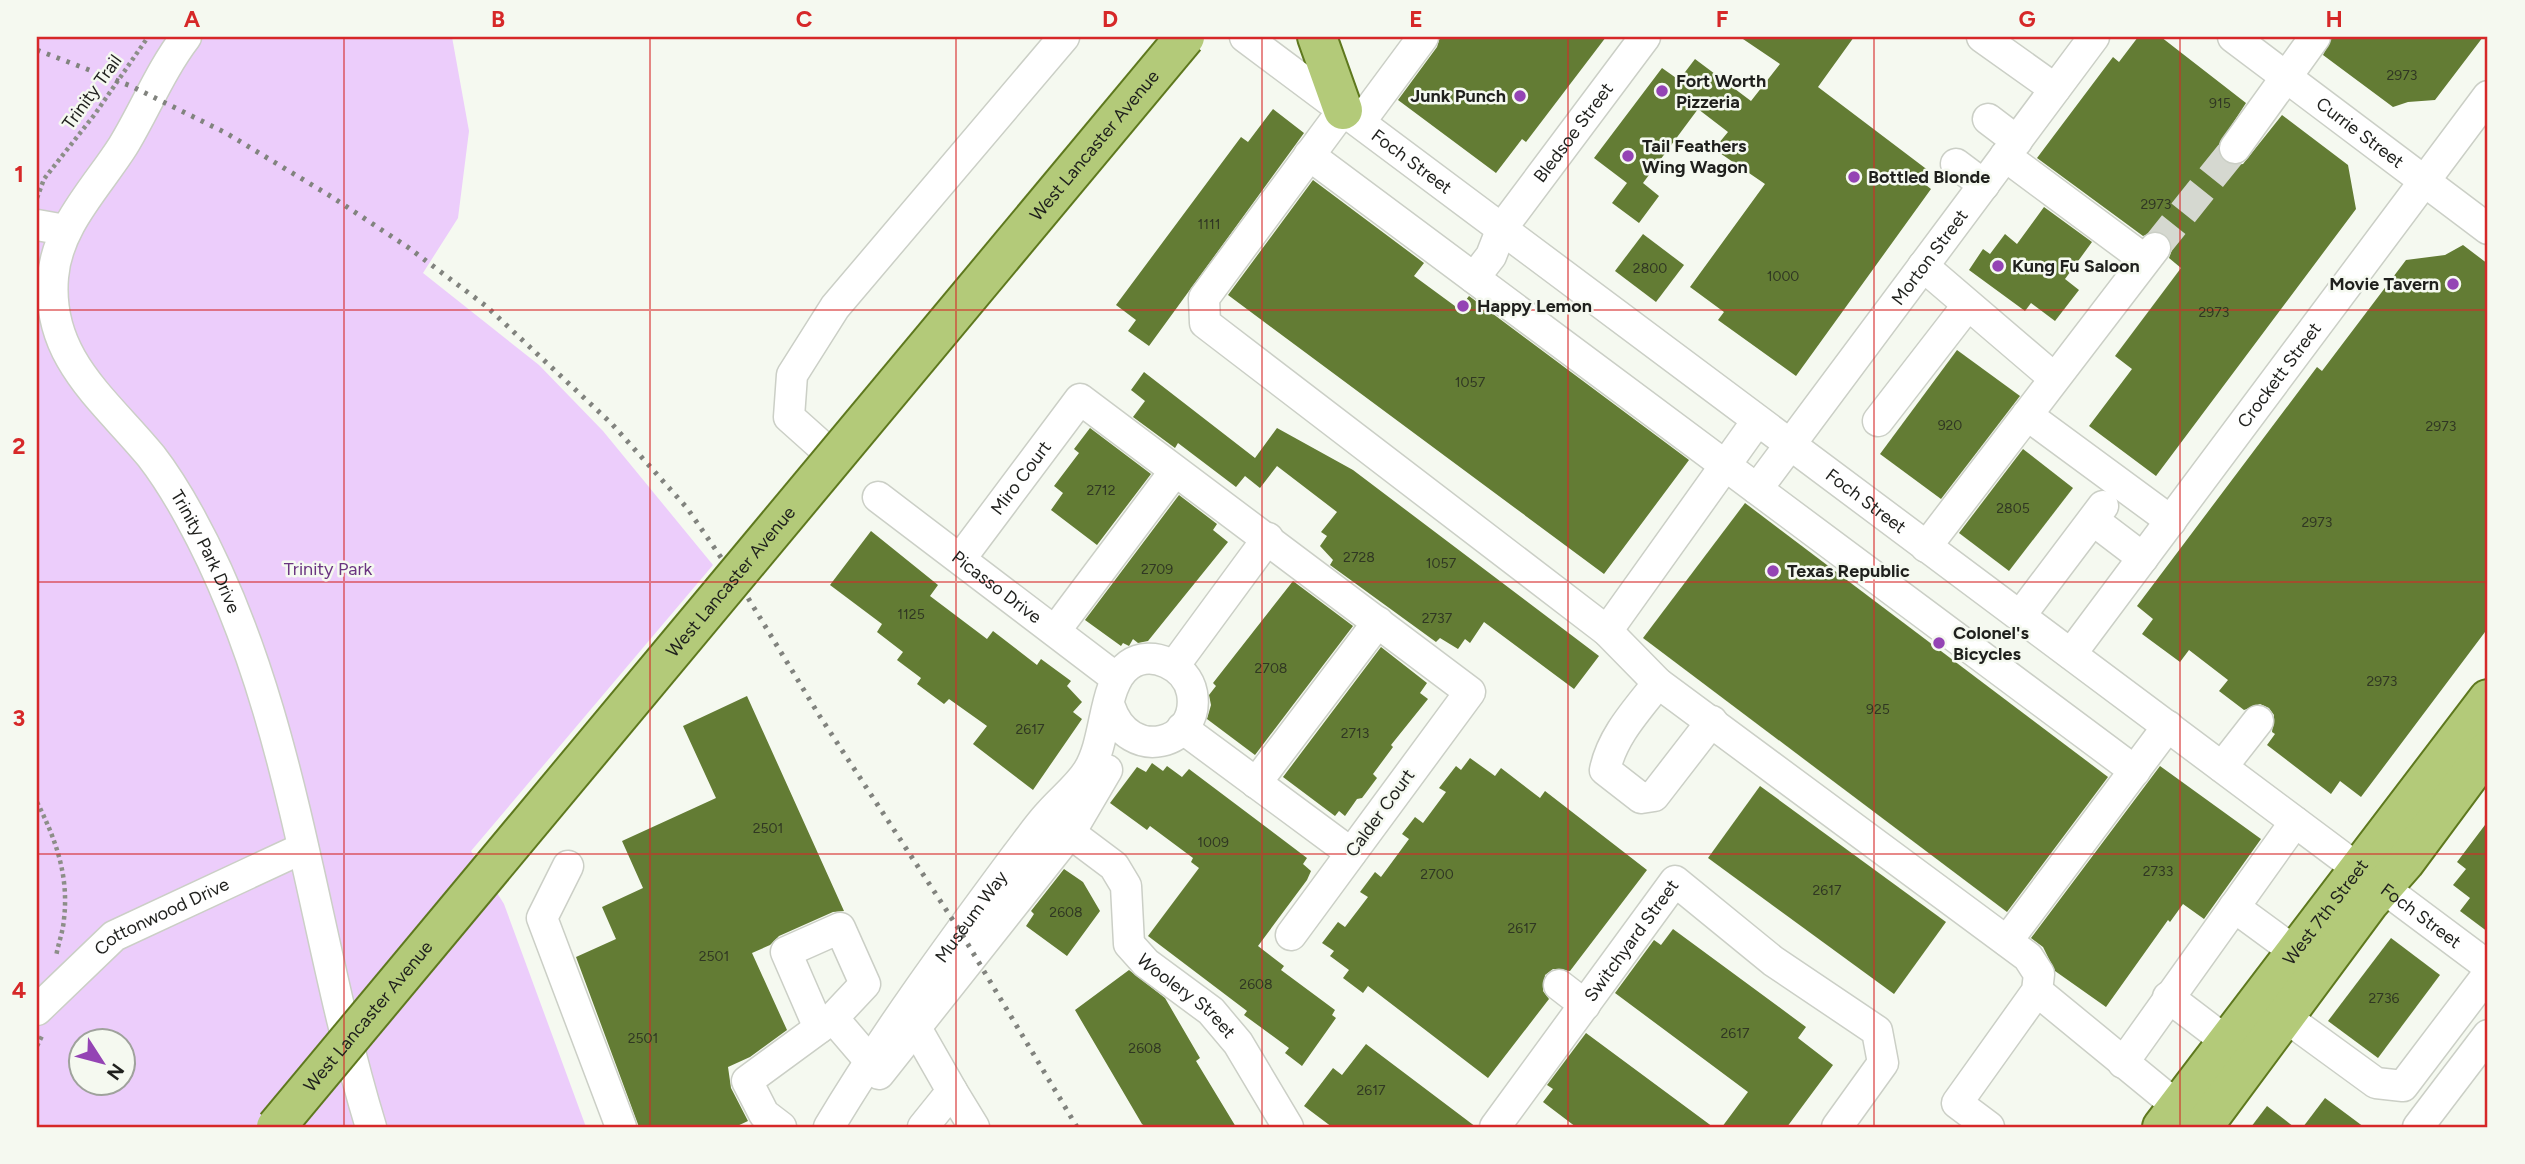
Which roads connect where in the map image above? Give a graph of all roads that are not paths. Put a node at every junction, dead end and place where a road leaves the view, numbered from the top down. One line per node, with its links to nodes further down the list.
1 (186, 37): 23 (street, Trinity Park Drive)
2 (1064, 37): 34 (street)
3 (1185, 37): 34 (main road, West Lancaster Avenue, bridge)
4 (1245, 37): 15 (street, Foch Street)
5 (1317, 37): 15 (main road)
6 (1423, 37): 15 (street)
7 (1645, 37): 24 (street, Bledsoe Street)
8 (1982, 37): 13 (street)
9 (2094, 37): 13 (street, Morton Street)
10 (2234, 37): 12 (street, Currie Street)
11 (2315, 37): 12 (street)
12 (2286, 76): 18 (street); 21 (street, Currie Street)
13 (2055, 89): 17 (street, Morton Street)
14 (2488, 96): 21 (street, Crockett Street)
15 (1352, 116): 19 (street); 24 (street, Foch Street)
16 (1988, 119): 17 (street)
17 (2011, 148): 22 (street, Morton Street); 29 (street)
18 (2235, 148)
19 (1309, 155): 27 (street); 47 (street)
20 (1956, 164): 22 (street)
21 (2425, 181): 25 (street, Currie Street); 39 (street, Crockett Street)
22 (1984, 185): 26 (street, Morton Street)
23 (51, 228): 64 (street, Trinity Park Drive)
24 (1502, 228): 27 (street, Bledsoe Street); 31 (street, Foch Street)
25 (2488, 229)
26 (1923, 266): 28 (street); 33 (street, Morton Street)
27 (1474, 278): 35 (street)
28 (1967, 306): 29 (street); 32 (street)
29 (2054, 378): 30 (street)
30 (2027, 415): 39 (street); 41 (street)
31 (1756, 421): 33 (street, Foch Street); 35 (street)
32 (1878, 421)
33 (1789, 446): 37 (street, Morton Street); 41 (street, Foch Street)
34 (836, 458): 88 (main road, West Lancaster Avenue, bridge)
35 (1725, 465): 37 (street); 47 (street)
36 (1175, 471): 40 (street); 42 (street, Miro Court); 46 (street)
37 (1757, 489): 60 (street)
38 (878, 497): 42 (street, Picasso Drive)
39 (2171, 521): 43 (street, Crockett Street)
40 (1268, 538): 45 (street); 49 (street)
41 (1926, 547): 44 (street, Foch Street)
42 (961, 558): 46 (street, Picasso Drive)
43 (2143, 558): 44 (street); 48 (street, Crockett Street)
44 (2020, 617): 48 (street, Foch Street)
45 (1378, 622): 61 (street); 65 (street, Calder Court)
46 (1055, 631): 51 (street, Picasso Drive)
47 (1606, 631): 50 (street)
48 (2071, 654): 55 (street, Foch Street)
49 (1174, 666): 51 (street); 56 (street)
50 (1658, 683): 53 (street); 53 (street)
51 (1113, 693): 57 (street); 83 (street, Museum Way)
52 (2488, 699): 67 (main road, West 7th Street)
53 (1712, 721): 70 (street)
54 (2258, 721): 59 (street)
55 (2168, 726): 59 (street, Foch Street); 60 (street)
56 (1182, 728): 57 (street); 61 (street)
57 (1142, 741): 63 (street, Museum Way)
58 (2484, 766): 67 (main road, West 7th Street)
59 (2222, 767): 62 (street, Foch Street)
60 (2134, 771): 70 (street)
61 (1256, 783): 65 (street)
62 (2295, 822): 67 (street, Foch Street); 68 (street)
63 (1070, 834): 80 (street, Museum Way); 95 (street, Woolery Street)
64 (303, 848): 77 (street, Cottonwood Drive); 89 (street, Trinity Park Drive)
65 (1351, 853): 69 (street, Calder Court)
66 (568, 866): 90 (street)
67 (2371, 878): 71 (main road, West 7th Street); 72 (street, Foch Street); 79 (main road, West 7th Street)
68 (2234, 907): 71 (street); 76 (street)
69 (1291, 934)
70 (2007, 942): 75 (street)
71 (2294, 951): 82 (main road, West 7th Street)
72 (2488, 967)
73 (2488, 974): 79 (street)
74 (1559, 985): 78 (street)
75 (2037, 991): 84 (street); 98 (street)
76 (2168, 997): 82 (street); 84 (street)
77 (43, 1003)
78 (1585, 1005): 96 (street, Switchyard Street); 97 (street, Switchyard Street)
79 (2284, 1017): 86 (main road, West 7th Street)
80 (916, 1028): 85 (street); 92 (street, Museum Way)
81 (2488, 1035): 87 (street)
82 (2226, 1041): 86 (main road, West 7th Street)
83 (869, 1060): 91 (street); 92 (street, Museum Way)
84 (2123, 1063): 86 (street)
85 (952, 1091): 93 (street); 94 (street)
86 (2181, 1120)
87 (2426, 1124)
88 (276, 1127)
89 (371, 1127)
90 (621, 1127)
91 (781, 1127)
92 (831, 1127)
93 (923, 1127)
94 (974, 1127)
95 (1289, 1127)
96 (1495, 1127)
97 (1837, 1127)
98 (1989, 1127)

